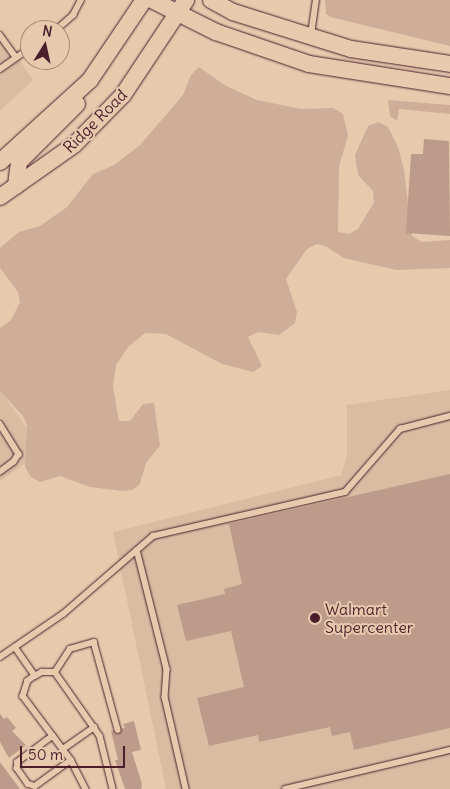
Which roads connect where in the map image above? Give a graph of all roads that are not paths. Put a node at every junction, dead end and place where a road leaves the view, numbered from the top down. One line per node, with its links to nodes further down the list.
1 (81, 0): 7 (lane)
2 (144, 0): 14 (main road, Ridge Road)
3 (152, 0): 6 (main road)
4 (211, 0): 9 (main road)
5 (316, 0): 9 (lane)
6 (182, 7): 15 (main road); 17 (main road, Ridge Road)
7 (67, 20)
8 (0, 35): 11 (lane)
9 (310, 37): 12 (main road)
10 (20, 54): 11 (lane)
11 (16, 57): 13 (lane)
12 (450, 64)
13 (0, 69)
14 (90, 80): 16 (main road, Ridge Road); 17 (main road)
15 (450, 86)
16 (1, 158)
17 (16, 186): 18 (main road, Ridge Road)
18 (0, 197)
19 (450, 416): 22 (lane)
20 (0, 424): 21 (lane)
21 (0, 472)
22 (137, 550): 23 (lane); 35 (lane)
23 (15, 648): 24 (lane); 26 (lane)
24 (0, 657)
25 (55, 672): 26 (lane); 27 (lane); 28 (lane)
26 (35, 676): 29 (lane)
27 (94, 727): 30 (lane); 34 (lane)
28 (118, 730)
29 (53, 736): 30 (lane); 32 (lane)
30 (63, 749): 32 (lane)
31 (450, 750): 36 (lane)
32 (71, 760): 33 (lane)
33 (86, 789)
34 (113, 789)
35 (186, 789)
36 (284, 789)

